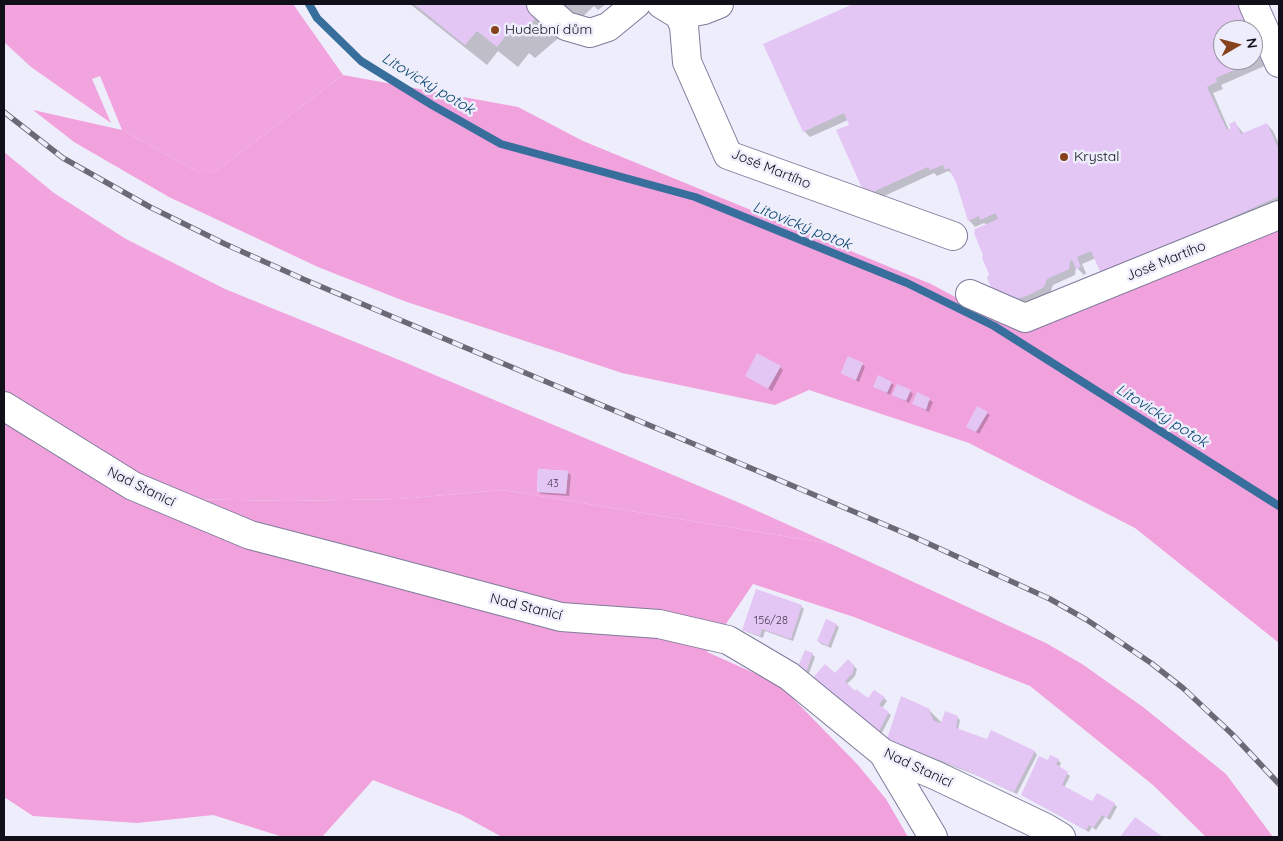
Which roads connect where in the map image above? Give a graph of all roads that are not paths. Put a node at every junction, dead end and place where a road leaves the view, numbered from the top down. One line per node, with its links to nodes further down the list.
1 (541, 4): 2 (street)
2 (636, 4)
3 (718, 4): 5 (street, José Martího)
4 (1254, 4): 6 (street)
5 (670, 10): 8 (street, José Martího)
6 (1279, 63)
7 (1279, 215): 9 (street, José Martího)
8 (953, 236)
9 (970, 294)
10 (4, 406): 11 (street, Nad Stanicí)
11 (882, 753): 12 (street); 13 (street, Nad Stanicí)
12 (933, 837)
13 (1061, 837)

